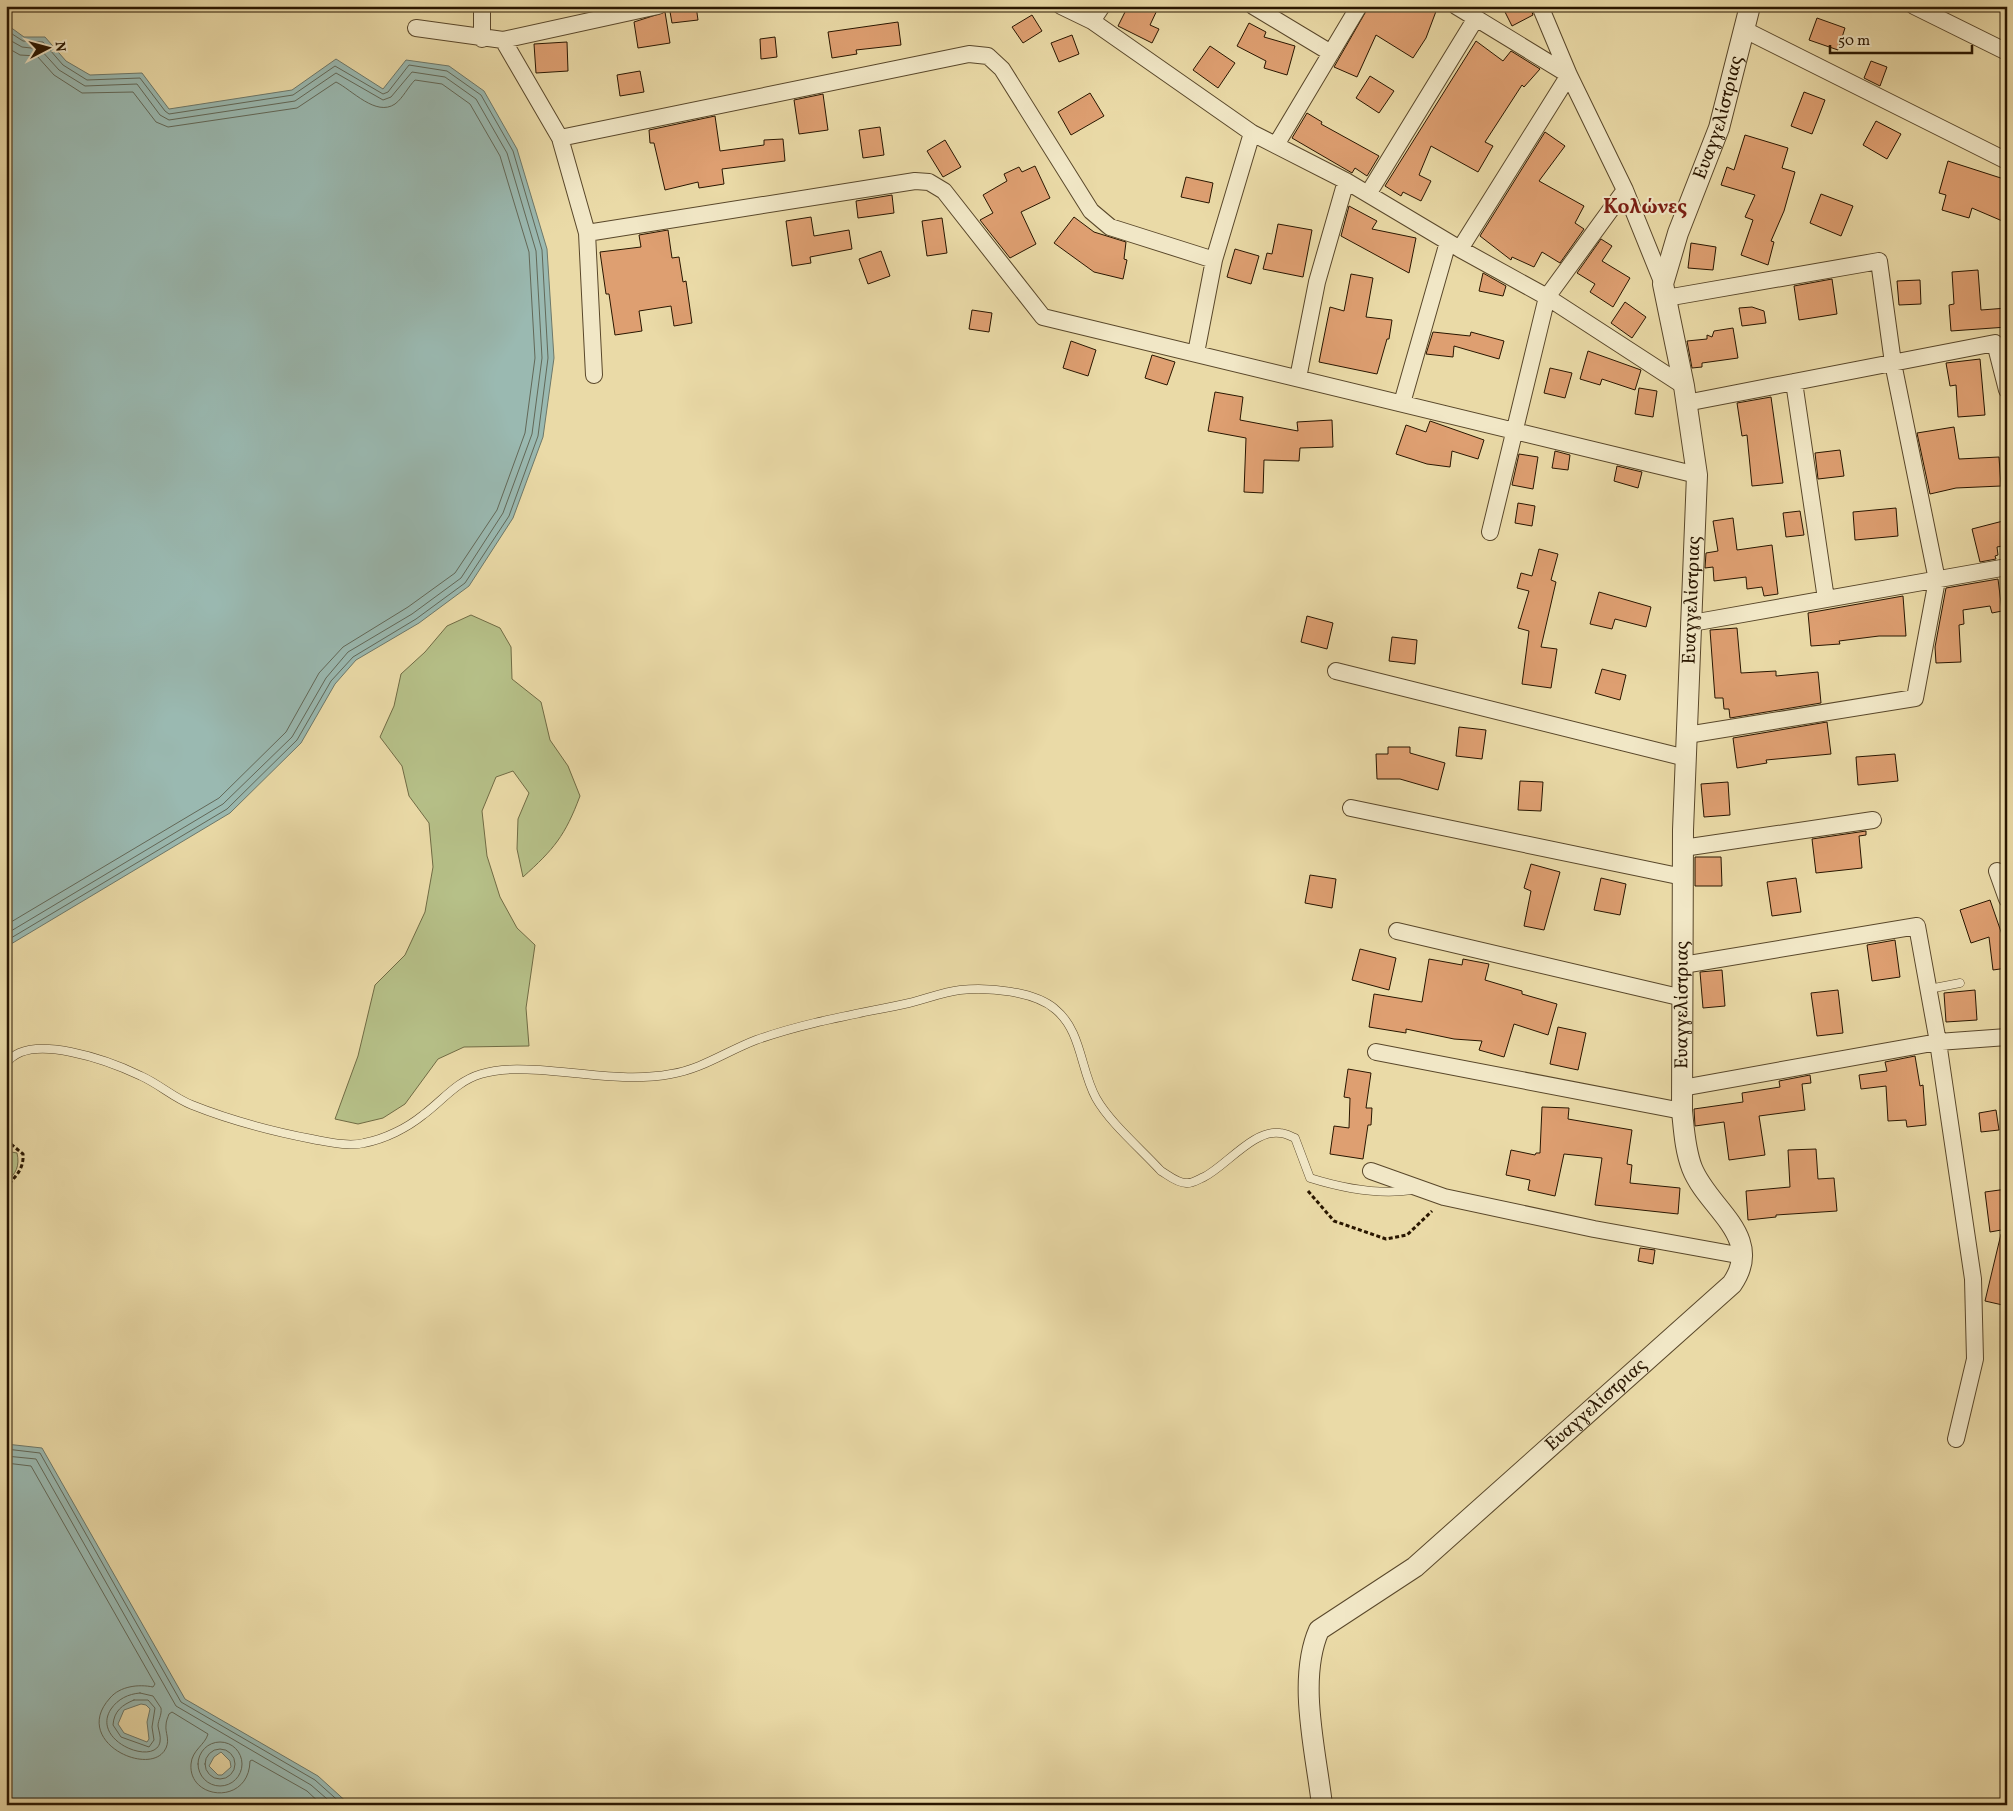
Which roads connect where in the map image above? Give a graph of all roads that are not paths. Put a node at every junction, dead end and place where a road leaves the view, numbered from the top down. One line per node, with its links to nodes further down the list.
1 (482, 6): 15 (street)
2 (658, 6): 16 (street)
3 (1060, 6): 12 (street)
4 (1102, 6): 12 (street)
5 (1254, 6): 18 (street)
6 (1359, 6): 18 (street)
7 (1456, 6): 11 (street)
8 (1540, 6): 19 (street)
9 (1750, 6): 14 (street, Ευαγγελίστριας)
10 (1914, 6): 17 (street)
11 (1476, 18): 19 (street); 26 (street)
12 (1092, 21): 20 (street)
13 (416, 28): 15 (street)
14 (1744, 30): 23 (street); 30 (street, Ευαγγελίστριας)
15 (482, 39): 16 (street)
16 (503, 40): 21 (street)
17 (2007, 52)
18 (1331, 53): 22 (street)
19 (1569, 75): 25 (street); 28 (street)
20 (1252, 133): 22 (street); 29 (street)
21 (560, 138): 27 (street); 29 (street)
22 (1276, 145): 24 (street)
23 (2007, 161)
24 (1346, 181): 26 (street); 35 (street)
25 (1625, 190): 30 (street); 31 (street)
26 (1368, 194): 28 (street)
27 (587, 233): 32 (street); 34 (street)
28 (1454, 246): 31 (street); 39 (street)
29 (1214, 260): 32 (street)
30 (1664, 291): 33 (street); 38 (street, Ευαγγελίστριας)
31 (1547, 297): 38 (street); 40 (street)
32 (1196, 353): 35 (street)
33 (1893, 363): 36 (street); 37 (street); 44 (street)
34 (594, 375)
35 (1298, 378): 39 (street)
36 (1794, 382): 38 (street); 45 (street)
37 (2007, 390)
38 (1685, 395): 41 (street, Ευαγγελίστριας)
39 (1402, 403): 40 (street)
40 (1512, 432): 41 (street); 42 (street)
41 (1696, 475): 46 (street, Ευαγγελίστριας)
42 (1490, 532)
43 (2007, 567): 44 (street)
44 (1937, 580): 45 (street); 48 (street)
45 (1826, 599): 46 (street)
46 (1692, 623): 48 (street, Ευαγγελίστριας)
47 (1336, 671): 49 (street)
48 (1687, 735): 49 (street, Ευαγγελίστριας)
49 (1686, 758): 52 (street, Ευαγγελίστριας)
50 (1351, 808): 54 (street)
51 (1873, 820): 52 (street)
52 (1683, 848): 54 (street, Ευαγγελίστριας)
53 (1997, 872): 55 (street)
54 (1683, 877): 57 (street, Ευαγγελίστριας)
55 (2007, 899)
56 (1397, 932): 60 (street)
57 (1683, 965): 59 (street); 60 (street, Ευαγγελίστριας)
58 (1960, 983): 59 (lane)
59 (1929, 990): 62 (street)
60 (1682, 998): 65 (street, Ευαγγελίστριας)
61 (2007, 1037): 62 (street)
62 (1938, 1042): 65 (street); 70 (street)
63 (1376, 1052): 66 (street)
64 (6, 1064): 68 (lane)
65 (1682, 1088): 66 (street, Ευαγγελίστριας)
66 (1682, 1111): 69 (street, Ευαγγελίστριας)
67 (1371, 1171): 68 (street)
68 (1420, 1189): 69 (street)
69 (1743, 1256): 71 (street, Ευαγγελίστριας)
70 (1956, 1439)
71 (1322, 1805)

